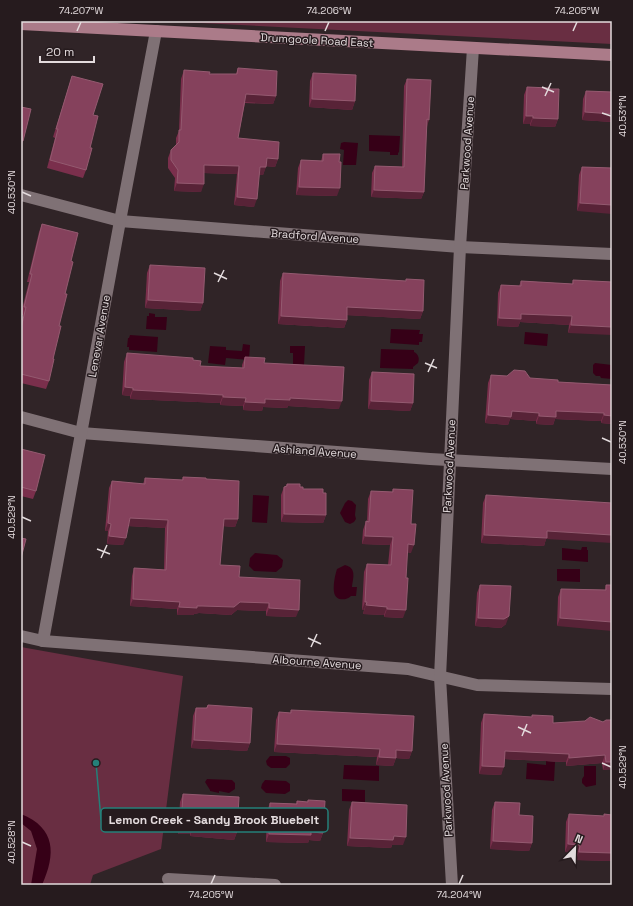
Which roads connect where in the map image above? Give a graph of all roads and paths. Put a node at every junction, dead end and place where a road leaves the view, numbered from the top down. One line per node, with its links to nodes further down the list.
1 (21, 24): 2 (main road, Drumgoole Road East)
2 (156, 31): 3 (main road, Drumgoole Road East); 6 (street, Lenevar Avenue)
3 (473, 48): 4 (main road, Drumgoole Road East); 7 (street, Parkwood Avenue)
4 (612, 55)
5 (21, 195): 6 (street, Bradford Avenue)
6 (120, 221): 7 (street, Bradford Avenue); 10 (street, Lenevar Avenue)
7 (460, 247): 8 (street, Bradford Avenue); 11 (street, Parkwood Avenue)
8 (612, 254)
9 (21, 417): 10 (street, Ashland Avenue)
10 (81, 433): 11 (street, Ashland Avenue); 14 (street, Lenevar Avenue)
11 (449, 460): 12 (street, Ashland Avenue); 15 (street, Parkwood Avenue)
12 (612, 469)
13 (21, 636): 14 (street, Albourne Avenue)
14 (43, 641): 15 (street, Albourne Avenue)
15 (440, 676): 16 (street, Albourne Avenue); 20 (street, Parkwood Avenue)
16 (612, 690)
17 (168, 879): 18 (street)
18 (185, 882): 19 (street)
19 (275, 885)
20 (452, 885)

